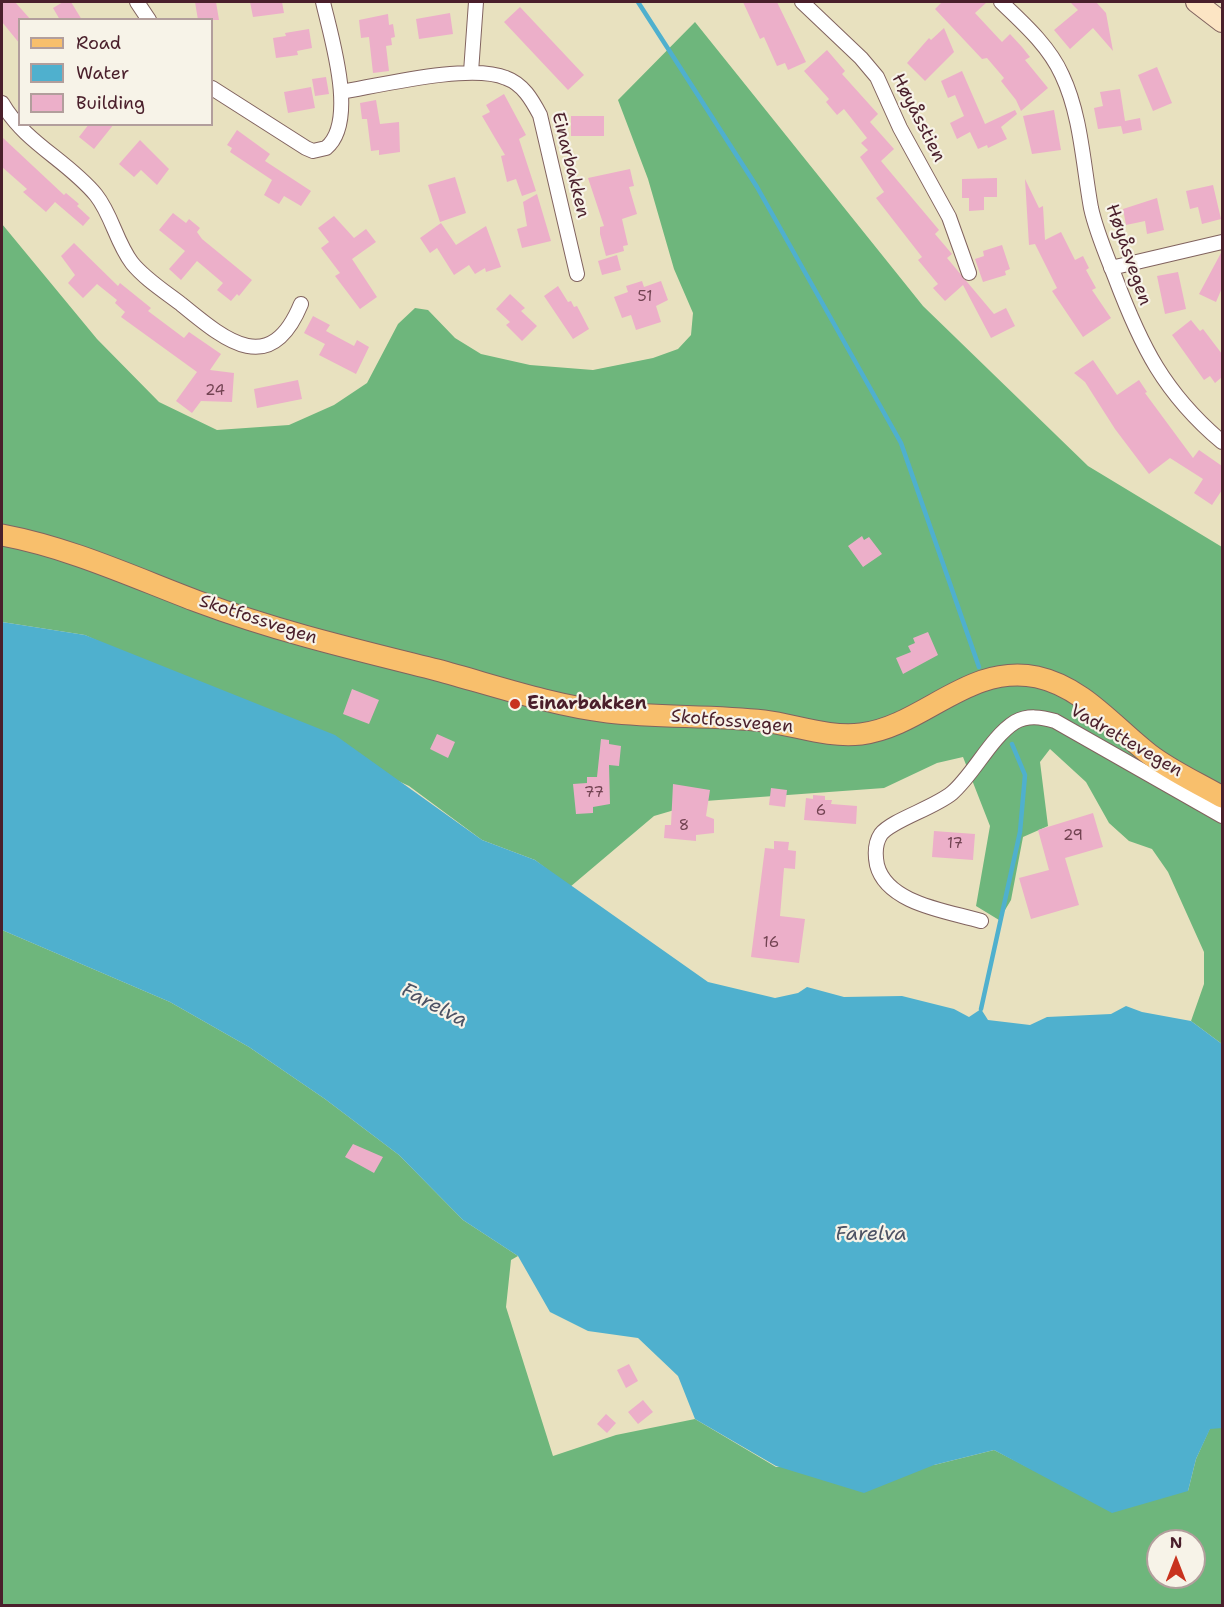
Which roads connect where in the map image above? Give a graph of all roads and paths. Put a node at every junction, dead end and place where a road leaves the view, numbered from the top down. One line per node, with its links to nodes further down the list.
1 (138, 2): 7 (street)
2 (323, 2): 11 (street)
3 (476, 2): 9 (street)
4 (802, 2): 17 (street, Høyåsstien)
5 (1001, 2): 16 (street, Høyåsvegen)
6 (1196, 2): 8 (street)
7 (148, 18)
8 (1222, 22)
9 (471, 72): 11 (street, Einarbakken); 18 (street, Einarbakken)
10 (213, 89): 11 (street)
11 (341, 92)
12 (2, 103): 13 (street)
13 (18, 124)
14 (19, 126): 19 (street)
15 (1222, 242): 16 (street)
16 (1111, 268): 20 (street, Høyåsvegen)
17 (969, 273)
18 (578, 274)
19 (301, 304)
20 (1222, 442)
21 (2, 534): 22 (main road, Skotfossvegen)
22 (1222, 797)
23 (1222, 816): 24 (street, Vadrettevegen)
24 (981, 921)

